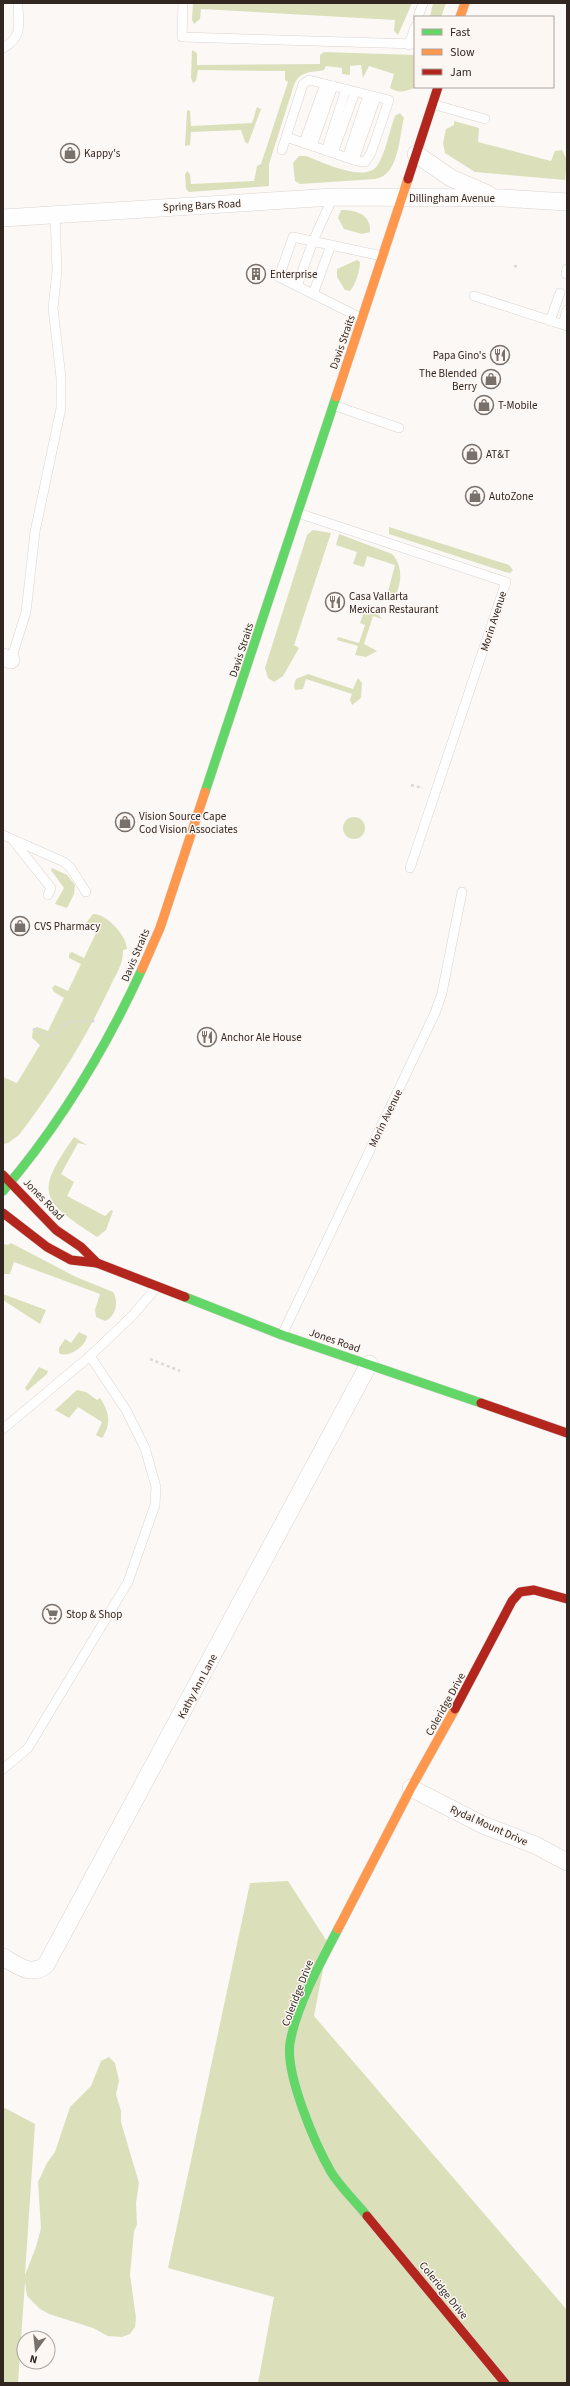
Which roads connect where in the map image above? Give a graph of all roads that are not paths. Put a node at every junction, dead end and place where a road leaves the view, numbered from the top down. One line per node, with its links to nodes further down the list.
1 (18, 3): 9 (lane)
2 (183, 3): 8 (lane)
3 (423, 3): 5 (lane)
4 (465, 3): 6 (main road)
5 (418, 16)
6 (460, 16)
7 (414, 32): 8 (lane)
8 (412, 44)
9 (3, 48)
10 (329, 85): 12 (lane); 16 (lane); 17 (lane)
11 (438, 88): 14 (main road, Davis Straits)
12 (351, 90): 13 (lane); 19 (lane)
13 (372, 96): 21 (lane); 21 (lane)
14 (432, 104): 15 (lane); 20 (main road, Davis Straits)
15 (485, 119)
16 (286, 137): 17 (lane); 18 (lane)
17 (308, 144): 19 (lane)
18 (282, 150)
19 (330, 152): 21 (lane)
20 (416, 154): 23 (main road, Davis Straits); 24 (street, Dillingham Avenue)
21 (350, 159)
22 (333, 197): 23 (street, Spring Bars Road); 26 (street, Spring Bars Road); 28 (lane)
23 (402, 197): 24 (street, Dillingham Avenue); 30 (main road, Davis Straits)
24 (502, 198): 25 (street, Dillingham Avenue)
25 (567, 202)
26 (55, 214): 27 (street, Spring Bars Road); 42 (lane)
27 (3, 218)
28 (313, 241): 29 (lane); 31 (lane); 31 (lane)
29 (331, 245): 30 (lane); 33 (lane)
30 (382, 256): 36 (main road, Davis Straits)
31 (297, 286): 33 (lane)
32 (560, 293): 37 (lane)
33 (313, 294): 36 (lane)
34 (474, 296): 37 (lane)
35 (567, 310): 38 (lane)
36 (362, 319): 39 (main road, Davis Straits)
37 (550, 321): 38 (lane)
38 (565, 325)
39 (333, 405): 40 (lane); 41 (main road, Davis Straits)
40 (398, 428)
41 (298, 514): 44 (lane, Morin Avenue); 49 (main road, Davis Straits)
42 (7, 658)
43 (7, 836): 45 (lane); 47 (lane)
44 (410, 868)
45 (86, 892)
46 (462, 892): 54 (lane, Morin Avenue)
47 (48, 895)
48 (3, 1174): 49 (main road, Jones Road)
49 (11, 1182): 50 (main road, Davis Straits); 52 (main road, Jones Road)
50 (3, 1191)
51 (3, 1213): 52 (main road, Jones Road)
52 (97, 1263): 53 (main road, Jones Road)
53 (157, 1287): 54 (main road, Jones Road); 55 (lane)
54 (282, 1335): 56 (main road, Jones Road)
55 (90, 1356): 57 (lane); 60 (lane)
56 (369, 1364): 58 (main road, Jones Road); 63 (street, Kathy Ann Lane)
57 (3, 1429)
58 (567, 1433)
59 (567, 1599): 61 (main road, Coleridge Drive)
60 (3, 1769)
61 (411, 1788): 62 (street, Rydal Mount Drive); 64 (main road, Coleridge Drive)
62 (567, 1862)
63 (3, 1957)
64 (505, 2383)

